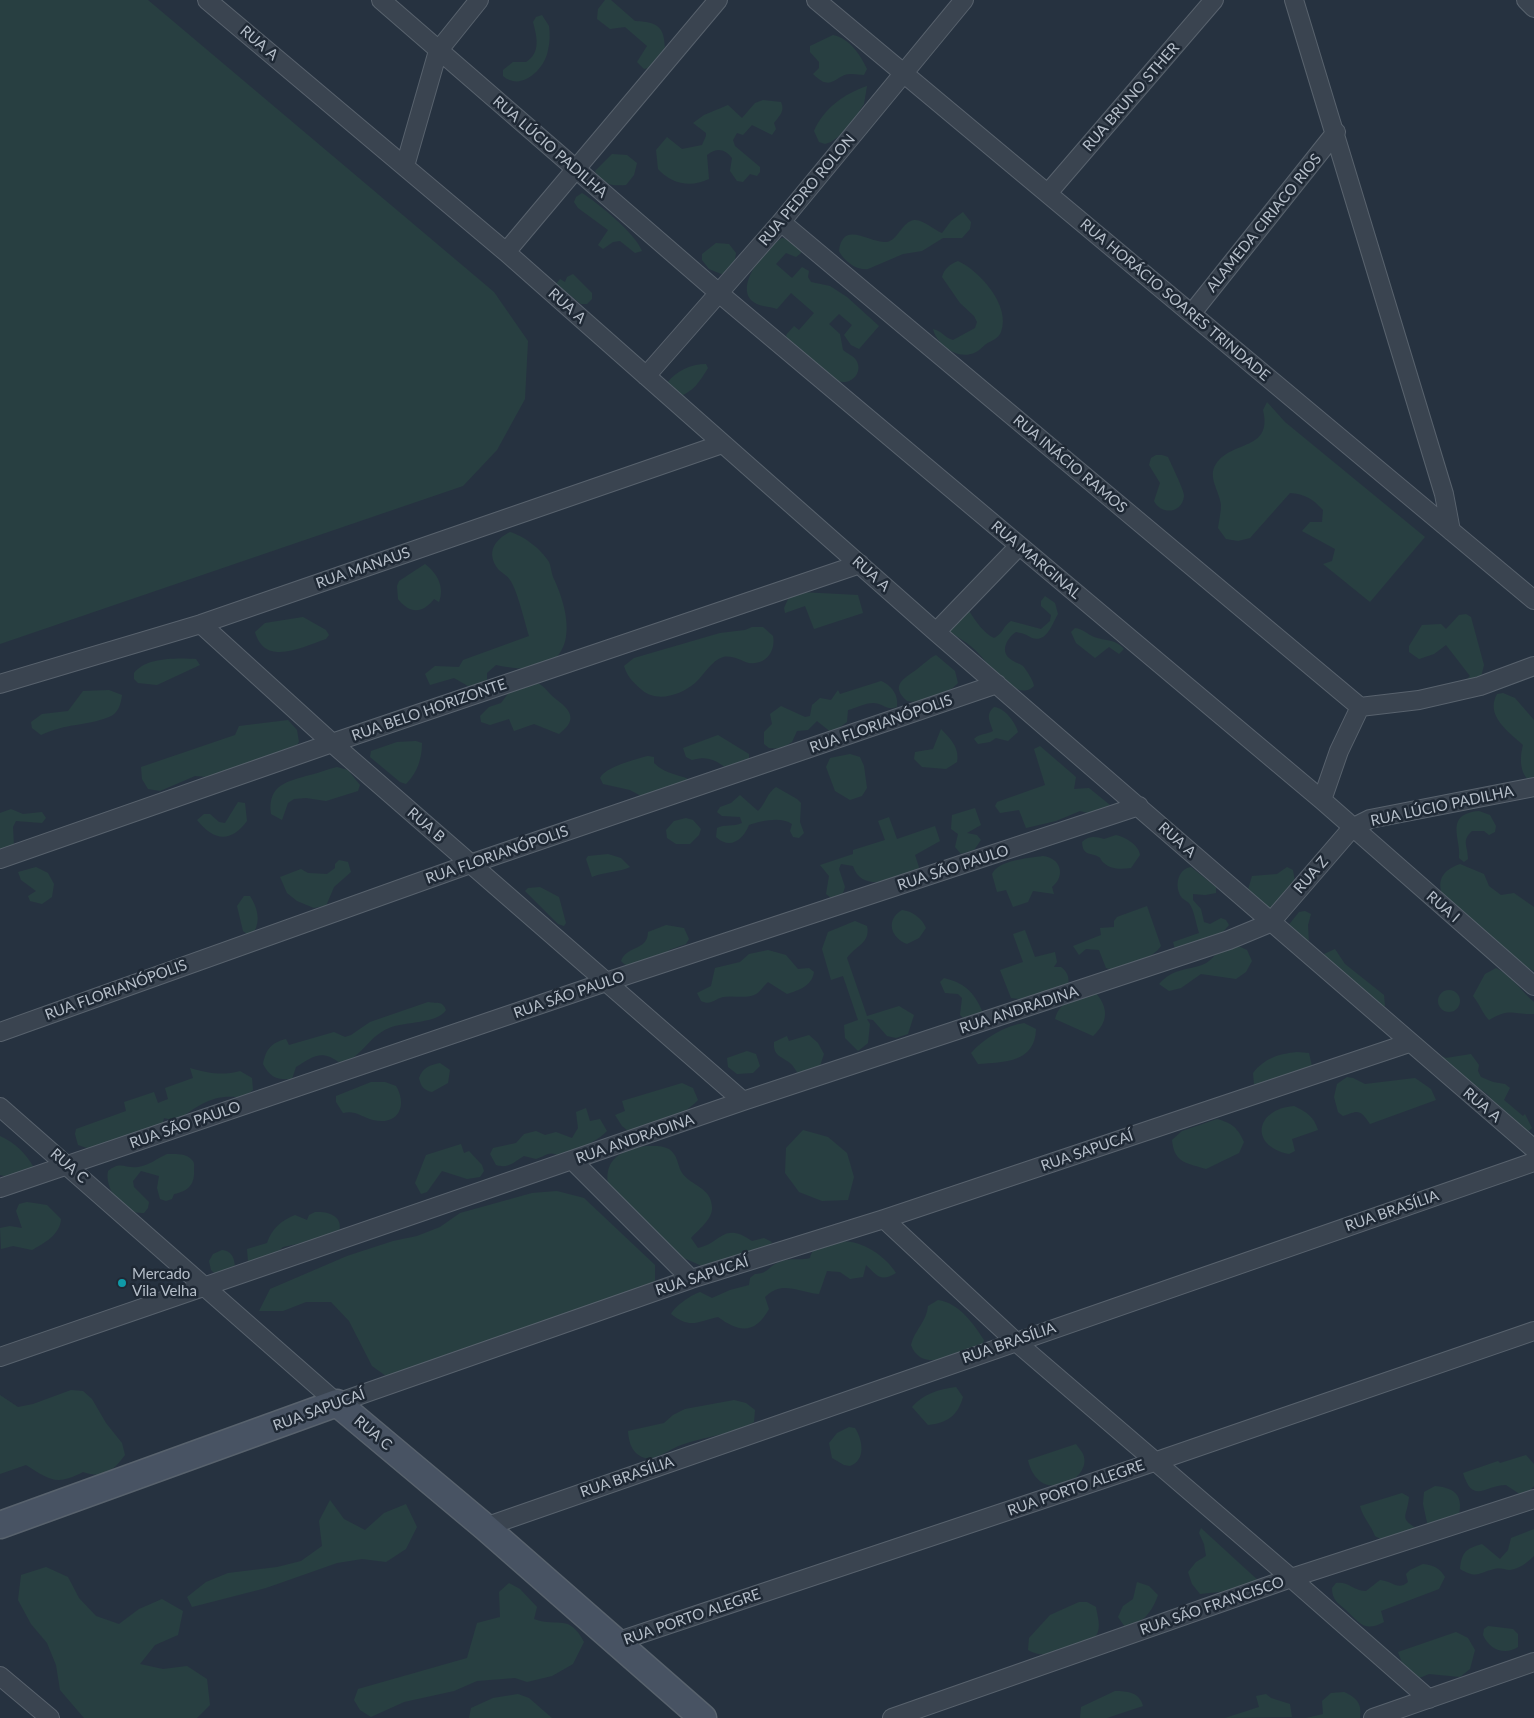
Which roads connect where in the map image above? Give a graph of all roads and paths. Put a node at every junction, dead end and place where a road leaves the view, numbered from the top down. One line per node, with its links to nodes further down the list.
1 (207, 0): 14 (street, RUA A)
2 (381, 0): 11 (street, RUA LÚCIO PADILHA)
3 (479, 0): 11 (street)
4 (718, 0): 15 (street)
5 (816, 0): 12 (street, RUA HORÁCIO SOARES TRINDADE)
6 (964, 0): 12 (street, RUA PEDRO ROLON)
7 (1214, 0): 16 (street, RUA BRUNO STHER)
8 (1294, 0): 13 (street)
9 (1526, 0): 10 (street)
10 (1534, 8)
11 (438, 51): 14 (street); 15 (street, RUA LÚCIO PADILHA)
12 (903, 73): 16 (street, RUA HORÁCIO SOARES TRINDADE); 17 (street, RUA PEDRO ROLON)
13 (1336, 132): 20 (street, ALAMEDA CIRIACO RIOS); 23 (street)
14 (405, 166): 18 (street, RUA A)
15 (576, 168): 18 (street); 19 (street, RUA LÚCIO PADILHA)
16 (1048, 193): 20 (street, RUA HORÁCIO SOARES TRINDADE)
17 (781, 222): 19 (street, RUA PEDRO ROLON); 32 (street, RUA INÁCIO RAMOS)
18 (506, 252): 21 (street, RUA A)
19 (720, 294): 21 (street, RUA PEDRO ROLON); 24 (street, RUA MARGINAL)
20 (1192, 313): 23 (street, RUA HORÁCIO SOARES TRINDADE)
21 (646, 376): 22 (street, RUA A)
22 (722, 444): 25 (street, RUA A); 27 (street, RUA MANAUS)
23 (1451, 531): 26 (street, RUA HORÁCIO SOARES TRINDADE)
24 (1019, 546): 28 (street); 35 (street, RUA MARGINAL)
25 (860, 564): 28 (street, RUA A); 33 (street, RUA BELO HORIZONTE)
26 (1534, 600)
27 (201, 624): 30 (street, RUA MANAUS); 33 (street, RUA B)
28 (936, 632): 31 (street, RUA A)
29 (1534, 666): 32 (street)
30 (0, 684)
31 (997, 684): 36 (street, RUA A); 39 (street, RUA FLORIANÓPOLIS)
32 (1360, 707): 35 (street)
33 (332, 743): 38 (street, RUA BELO HORIZONTE); 39 (street, RUA B)
34 (1534, 787): 37 (street, RUA LÚCIO PADILHA)
35 (1322, 800): 37 (street, RUA MARGINAL)
36 (1139, 806): 40 (street, RUA A); 41 (street, RUA SÃO PAULO)
37 (1352, 828): 40 (street, RUA Z); 42 (street, RUA I)
38 (0, 859)
39 (470, 864): 41 (street, RUA B); 43 (street, RUA FLORIANÓPOLIS)
40 (1270, 923): 44 (street, RUA A); 45 (street, RUA ANDRADINA)
41 (606, 982): 45 (street, RUA B); 50 (street, RUA SÃO PAULO)
42 (1534, 986)
43 (0, 1032)
44 (1409, 1043): 47 (street, RUA A); 52 (street, RUA SAPUCAÍ)
45 (743, 1102): 48 (street, RUA ANDRADINA)
46 (0, 1107): 50 (street, RUA C)
47 (1534, 1149)
48 (573, 1161): 53 (street); 54 (street, RUA ANDRADINA)
49 (1534, 1162): 56 (street, RUA BRASÍLIA)
50 (68, 1165): 51 (street, RUA SÃO PAULO); 54 (street, RUA C)
51 (0, 1188)
52 (884, 1219): 53 (street, RUA SAPUCAÍ); 56 (street)
53 (691, 1279): 58 (street, RUA SAPUCAÍ)
54 (206, 1287): 57 (street, RUA ANDRADINA); 58 (street, RUA C)
55 (1534, 1331): 59 (street, RUA PORTO ALEGRE)
56 (1015, 1341): 59 (street); 62 (street, RUA BRASÍLIA)
57 (0, 1357)
58 (337, 1403): 61 (street, RUA SAPUCAÍ); 62 (street, RUA C)
59 (1154, 1462): 63 (street); 64 (street, RUA PORTO ALEGRE)
60 (1534, 1499): 63 (street, RUA SÃO FRANCISCO)
61 (0, 1525)
62 (485, 1527): 64 (street, RUA C)
63 (1291, 1578): 67 (street); 70 (street, RUA SÃO FRANCISCO)
64 (616, 1642): 69 (street, RUA C)
65 (1534, 1662): 67 (street)
66 (2, 1680): 68 (street)
67 (1429, 1699): 71 (street)
68 (50, 1718)
69 (703, 1718)
70 (892, 1718)
71 (1373, 1718)

